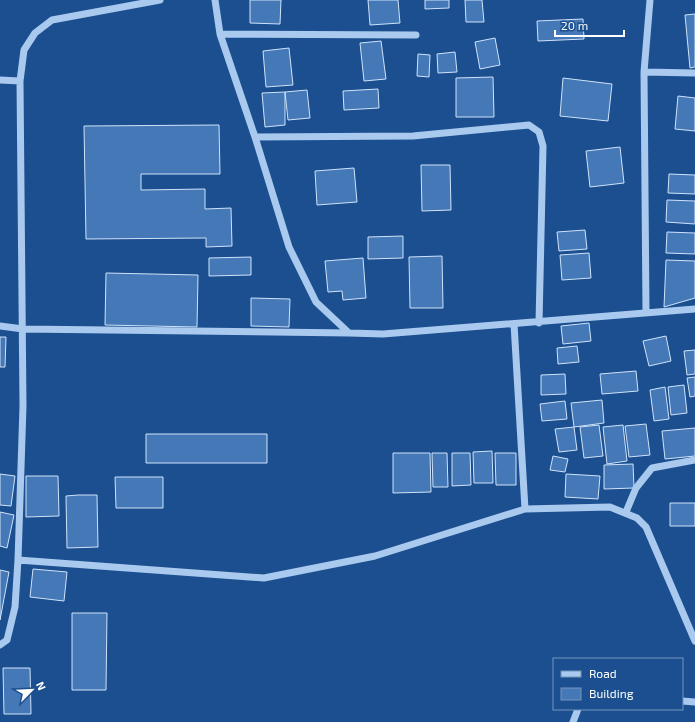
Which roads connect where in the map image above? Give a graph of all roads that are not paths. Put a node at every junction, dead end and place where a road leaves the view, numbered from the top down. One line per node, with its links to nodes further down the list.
1 (160, 0): 9 (street)
2 (215, 0): 4 (street)
3 (650, 0): 6 (street)
4 (220, 34): 5 (street); 10 (street)
5 (416, 35)
6 (644, 72): 7 (street); 12 (street)
7 (695, 73)
8 (0, 80): 9 (street)
9 (20, 80): 16 (street)
10 (255, 137): 13 (street); 17 (street)
11 (695, 309): 12 (street)
12 (646, 312): 13 (street)
13 (539, 323): 14 (street)
14 (514, 324): 17 (street); 19 (street)
15 (0, 326): 16 (street)
16 (23, 329): 17 (street); 21 (street)
17 (349, 333)
18 (695, 460): 20 (street)
19 (525, 509): 20 (street); 21 (street)
20 (626, 512): 22 (street)
21 (18, 560): 23 (street)
22 (695, 641)
23 (0, 645)
24 (683, 701): 25 (street)
25 (695, 702)
26 (578, 710): 27 (street)
27 (573, 722)

